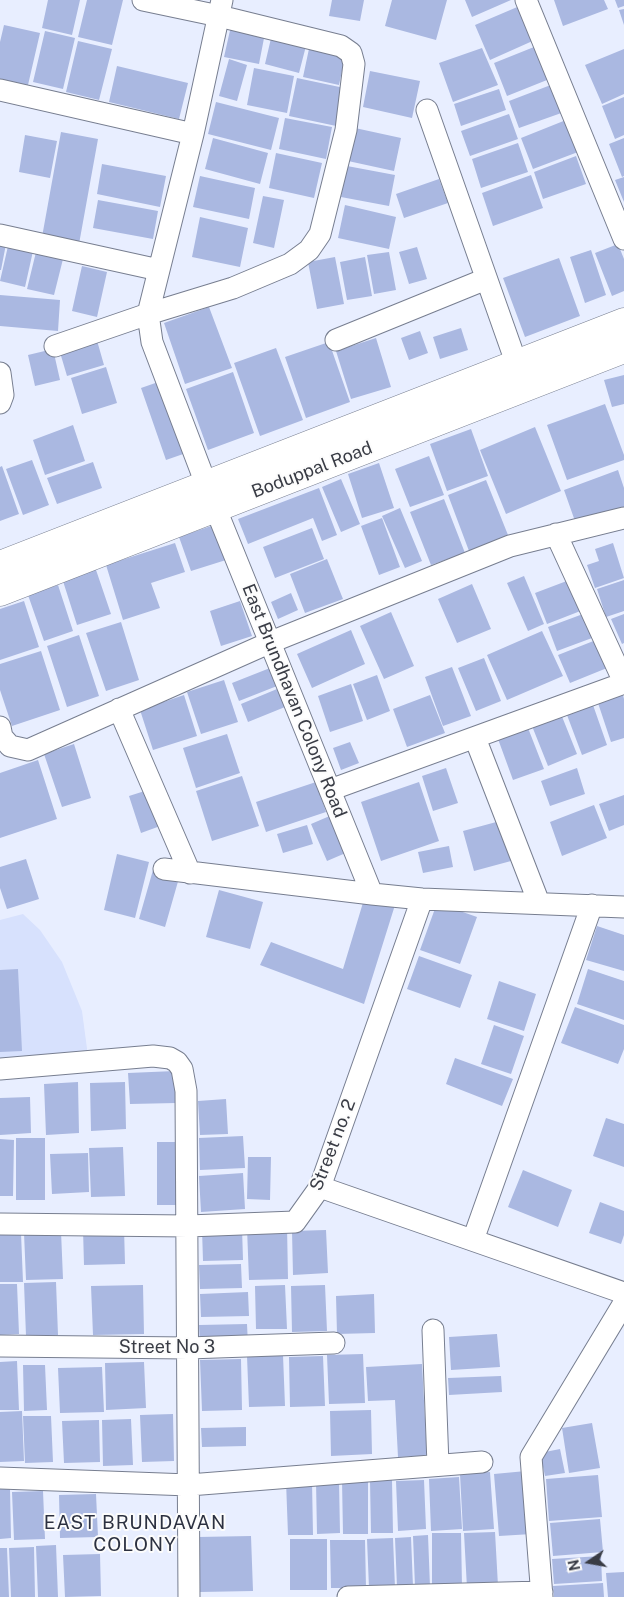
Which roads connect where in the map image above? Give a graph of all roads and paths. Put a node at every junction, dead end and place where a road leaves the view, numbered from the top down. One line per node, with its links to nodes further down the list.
1 (143, 0): 3 (street)
2 (526, 0): 8 (street)
3 (221, 8): 6 (street); 11 (street)
4 (0, 90): 6 (street)
5 (427, 110): 10 (street)
6 (194, 134): 9 (street)
7 (0, 235): 9 (street)
8 (624, 239)
9 (159, 270): 11 (street)
10 (486, 279): 13 (street); 16 (street)
11 (148, 314): 14 (street); 19 (street, East Brundhavan Colony Road)
12 (624, 322): 16 (street, Boduppal Road)
13 (336, 340)
14 (55, 346)
15 (624, 349): 19 (street, Boduppal Road)
16 (517, 365): 19 (street, Boduppal Road)
17 (0, 373): 18 (street)
18 (0, 403)
19 (210, 496): 22 (street, Boduppal Road); 23 (street, Boduppal Road); 24 (street, East Brundhavan Colony Road)
20 (624, 518): 21 (street)
21 (556, 534): 24 (street); 25 (street)
22 (0, 565)
23 (0, 592)
24 (271, 642): 26 (street); 29 (street, East Brundhavan Colony Road)
25 (624, 683): 28 (street)
26 (119, 709): 27 (street); 31 (street)
27 (0, 727)
28 (475, 738): 29 (street); 34 (street)
29 (330, 790): 32 (street, East Brundhavan Colony Road)
30 (164, 869): 31 (street)
31 (190, 873): 32 (street)
32 (372, 894): 33 (street)
33 (422, 899): 34 (street); 38 (street, Street no. 2)
34 (539, 903): 35 (street)
35 (592, 905): 36 (street); 41 (street)
36 (624, 907)
37 (0, 1069): 40 (street)
38 (320, 1187): 40 (street, Street no. 2); 41 (street)
39 (0, 1224): 40 (street, Street no. 2)
40 (188, 1226): 47 (street)
41 (473, 1240): 42 (street)
42 (624, 1292)
43 (624, 1303): 52 (street)
44 (433, 1330): 49 (street)
45 (334, 1343): 47 (street, Street No 3)
46 (0, 1346): 47 (street, Street No 3)
47 (188, 1348): 51 (street)
48 (482, 1462): 49 (street)
49 (438, 1465): 51 (street)
50 (0, 1478): 51 (street)
51 (189, 1485): 54 (street)
52 (542, 1595): 53 (street)
53 (421, 1596): 55 (street)
54 (189, 1597)
55 (348, 1597)

